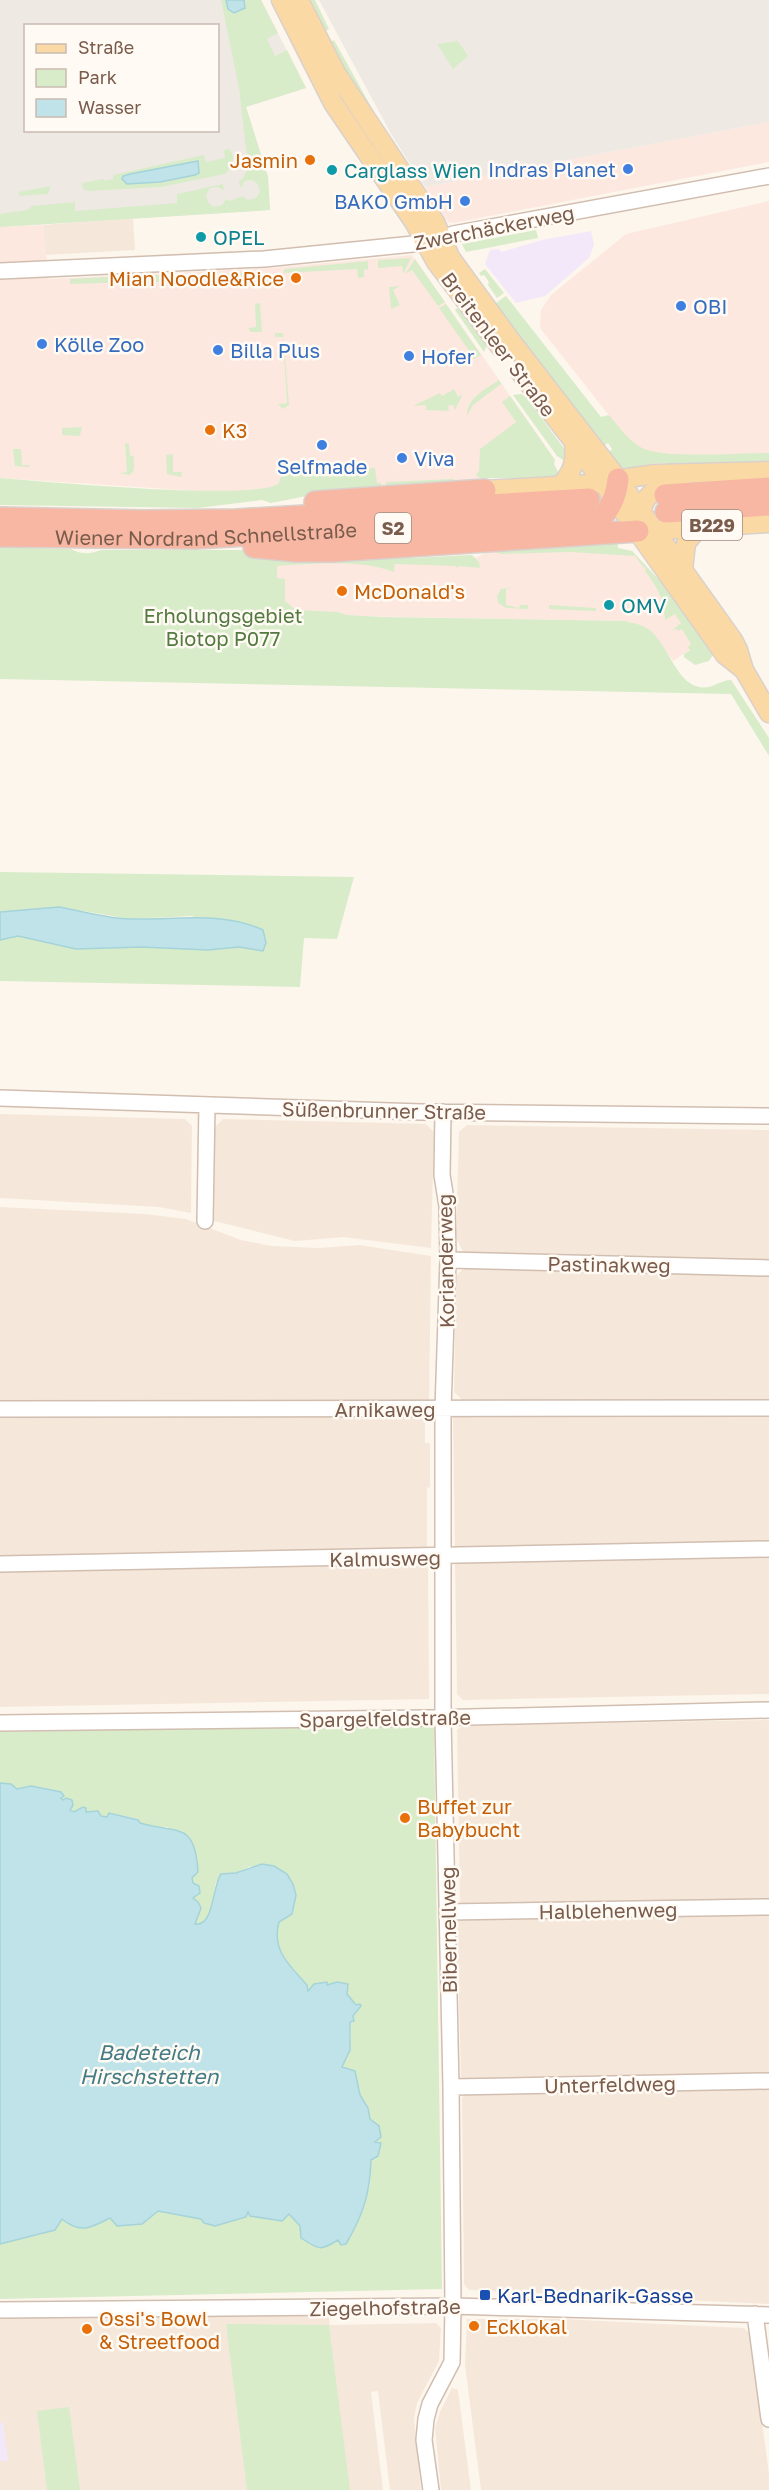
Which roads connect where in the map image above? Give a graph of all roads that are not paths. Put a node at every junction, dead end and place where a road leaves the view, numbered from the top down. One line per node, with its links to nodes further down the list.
1 (281, 0): 4 (main road, Breitenleer Straße)
2 (299, 0): 4 (main road, Breitenleer Straße)
3 (769, 176): 4 (street, Zwerchäckerweg)
4 (434, 242): 5 (street, Zwerchäckerweg); 6 (main road, Breitenleer Straße); 10 (main road, Breitenleer Straße)
5 (0, 271)
6 (574, 442): 9 (main road); 10 (main road, Breitenleer Straße)
7 (769, 471): 8 (main road)
8 (716, 472): 10 (main road); 17 (main road)
9 (560, 486): 10 (main road); 12 (main road)
10 (612, 486): 17 (main road, Breitenleer Straße); 20 (highway)
11 (769, 488): 13 (highway)
12 (484, 490): 15 (highway)
13 (769, 506)
14 (0, 519): 15 (highway, Wiener Nordrand Schnellstraße / S2)
15 (236, 520): 21 (highway, Wiener Nordrand Schnellstraße / S2)
16 (769, 523): 18 (main road, B229)
17 (644, 524): 18 (main road, B229); 20 (highway); 22 (main road, Breitenleer Straße); 23 (main road, Breitenleer Straße)
18 (701, 525): 22 (main road)
19 (0, 536): 21 (highway, Wiener Nordrand Schnellstraße / S2)
20 (578, 536): 21 (highway)
21 (195, 538)
22 (683, 569): 23 (main road, Breitenleer Straße)
23 (744, 670): 24 (main road, Breitenleer Straße)
24 (769, 713)
25 (0, 1098): 26 (street, Süßenbrunner Straße)
26 (207, 1105): 27 (street, Süßenbrunner Straße); 29 (street)
27 (443, 1112): 28 (street, Süßenbrunner Straße); 30 (street, Korianderweg)
28 (769, 1116)
29 (205, 1221)
30 (448, 1260): 31 (street, Pastinakweg); 34 (street, Korianderweg)
31 (769, 1268)
32 (769, 1408): 34 (street, Arnikaweg)
33 (0, 1409): 34 (street, Arnikaweg)
34 (443, 1409): 36 (street, Bibernellweg)
35 (769, 1549): 36 (street, Kalmusweg)
36 (443, 1557): 37 (street, Kalmusweg); 39 (street, Bibernellweg)
37 (0, 1564)
38 (769, 1710): 39 (street, Spargelfeldstraße)
39 (443, 1718): 40 (street, Spargelfeldstraße); 42 (street, Bibernellweg)
40 (0, 1723)
41 (769, 1907): 42 (street, Halblehenweg)
42 (447, 1912): 44 (street, Bibernellweg)
43 (769, 2081): 44 (street, Unterfeldweg)
44 (451, 2087): 45 (street, Bibernellweg)
45 (453, 2306): 46 (street, Ziegelhofstraße); 47 (street, Ziegelhofstraße); 49 (street)
46 (0, 2310)
47 (762, 2315): 48 (street)
48 (769, 2419)
49 (431, 2490)

